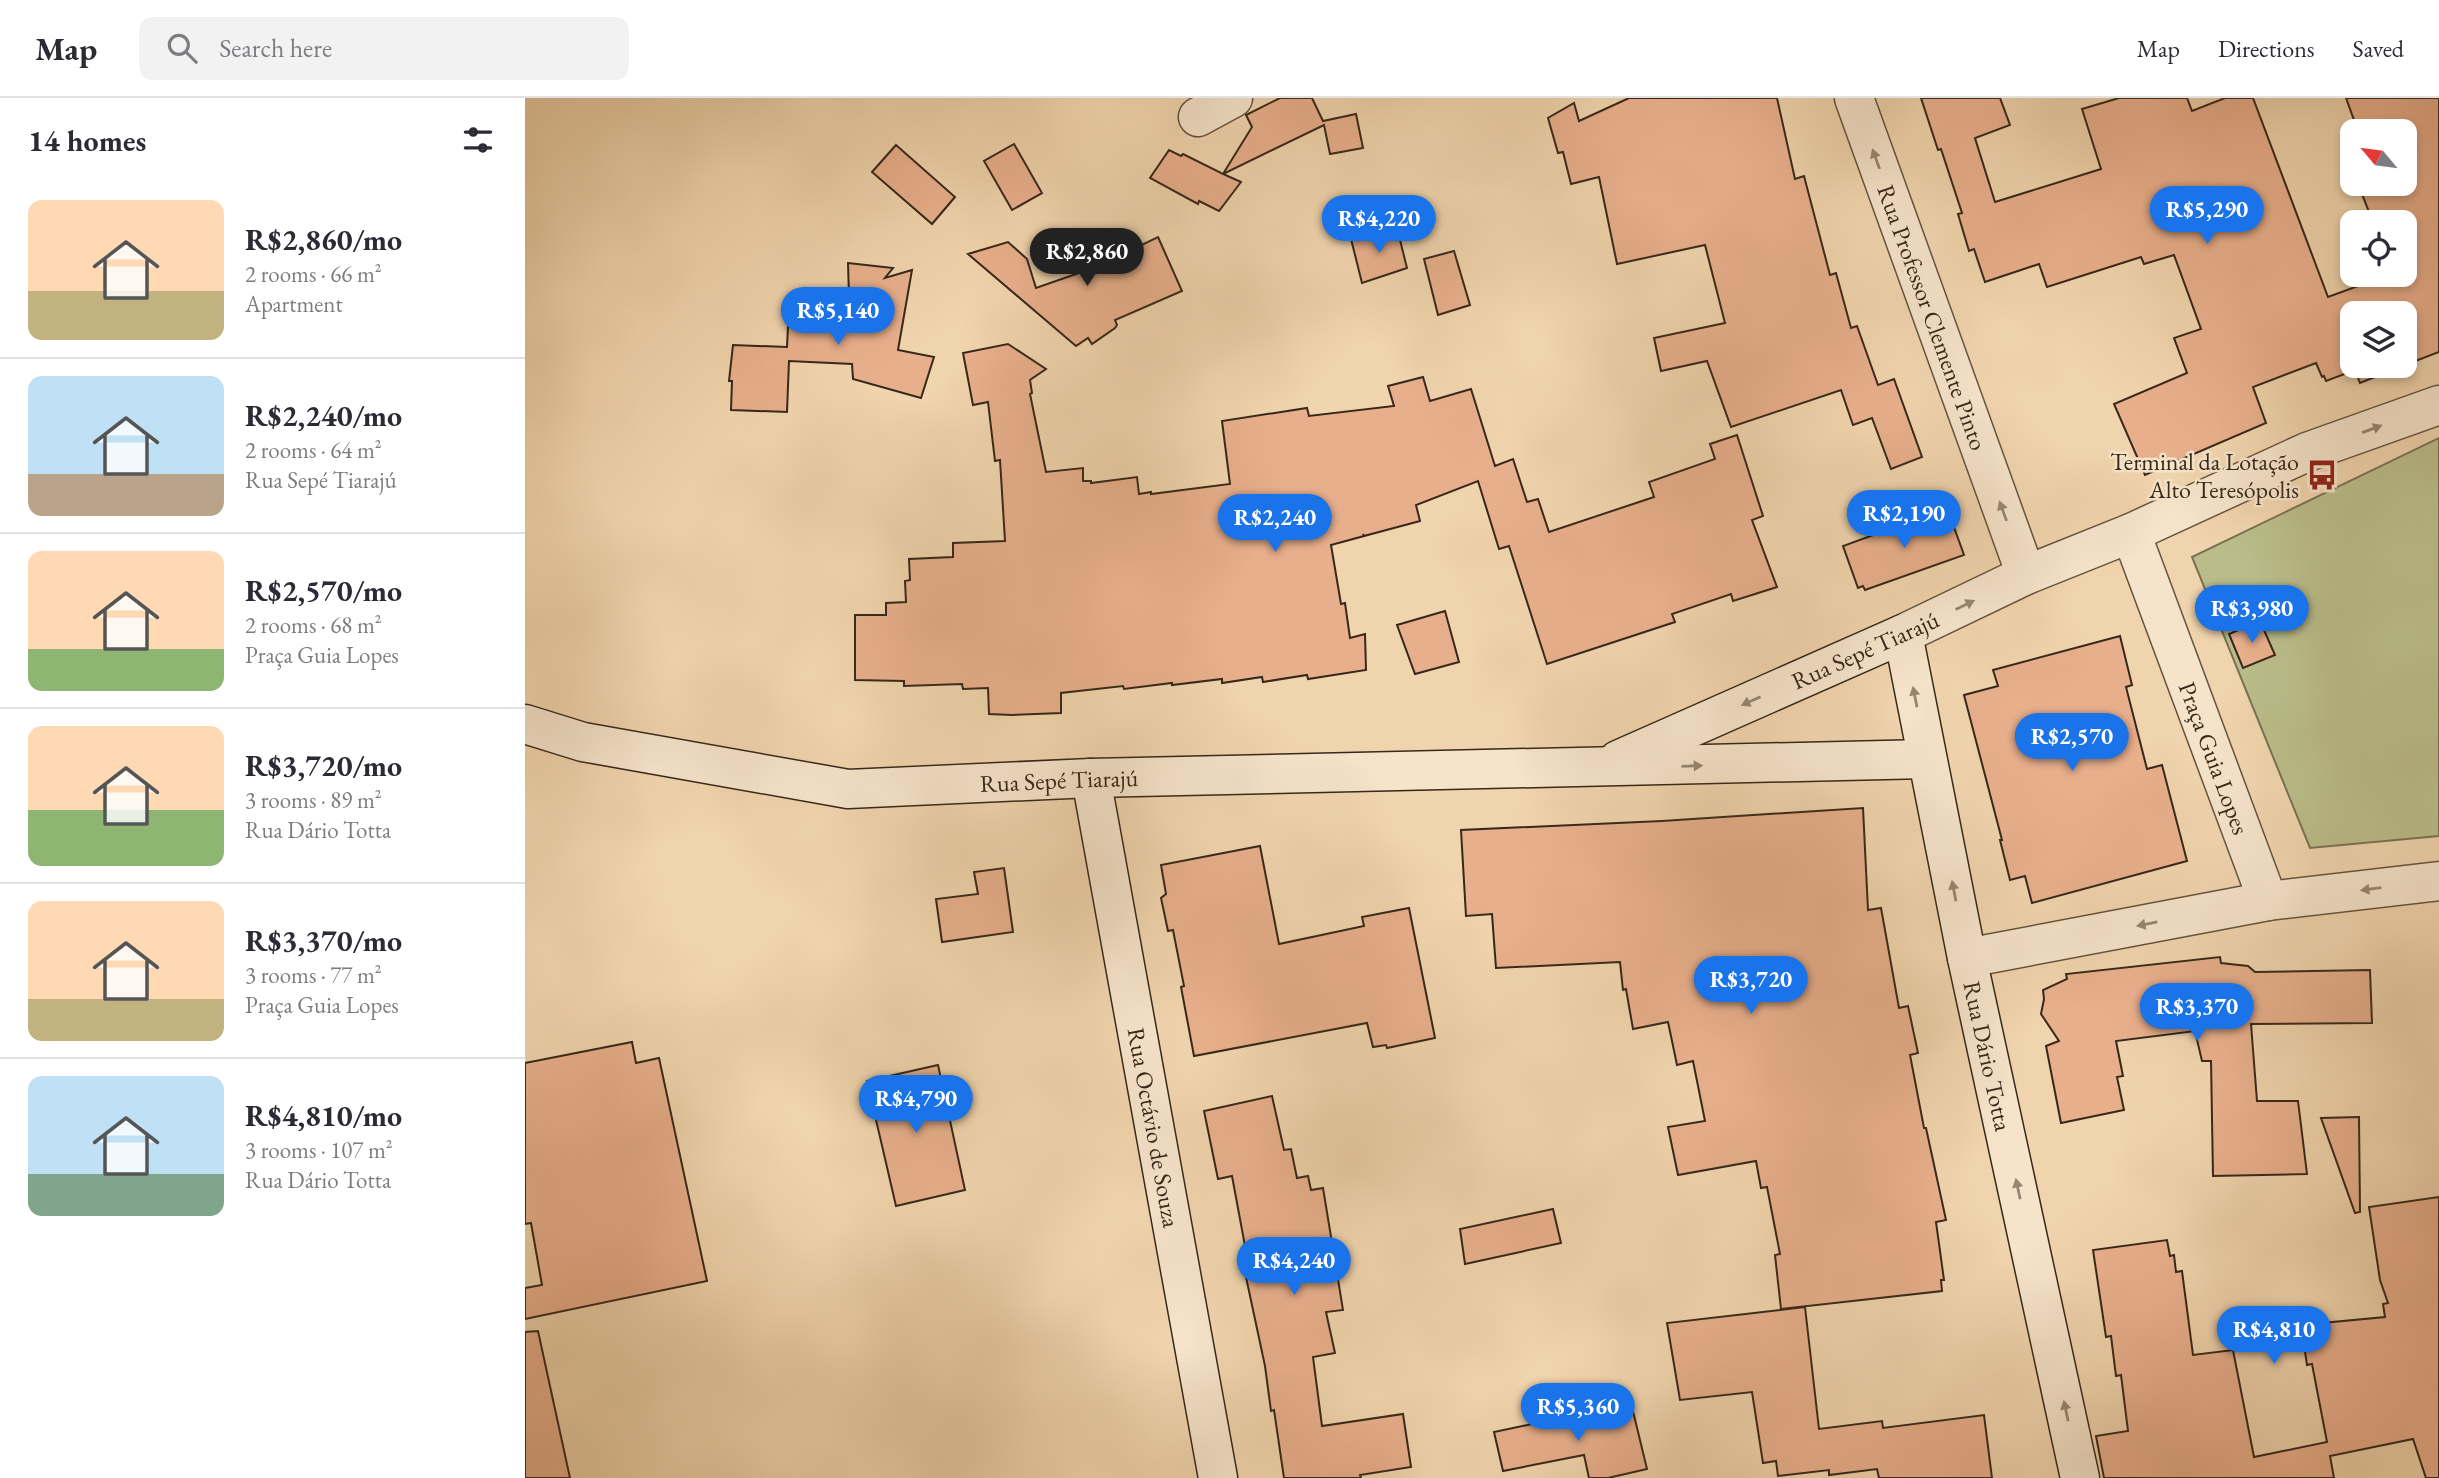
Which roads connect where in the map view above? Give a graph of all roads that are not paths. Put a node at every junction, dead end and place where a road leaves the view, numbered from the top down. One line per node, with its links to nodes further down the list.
1 (1233, 98): 3 (street)
2 (1854, 98): 6 (street, Rua Professor Clemente Pinto, one-way to 2)
3 (1198, 117)
4 (2439, 405): 5 (street, one-way to 4)
5 (2131, 533): 6 (street, Rua Sepé Tiarajú); 13 (street, Praça Guia Lopes)
6 (2026, 575): 7 (street, Rua Sepé Tiarajú, one-way to 6)
7 (1903, 634): 9 (street, Rua Dário Totta, one-way to 7); 10 (street, Rua Sepé Tiarajú, one-way to 10)
8 (525, 724): 11 (street, Rua Sepé Tiarajú)
9 (1927, 759): 10 (street, Rua Sepé Tiarajú, one-way to 9); 14 (street, Rua Dário Totta, one-way to 9)
10 (1600, 768): 11 (street, Rua Sepé Tiarajú)
11 (1091, 778): 15 (street, Rua Octávio de Souza)
12 (2439, 881): 13 (street, one-way to 13)
13 (2268, 901): 14 (street, one-way to 14)
14 (1967, 958): 16 (street, Rua Dário Totta, one-way to 14)
15 (1218, 1478)
16 (2080, 1478)

